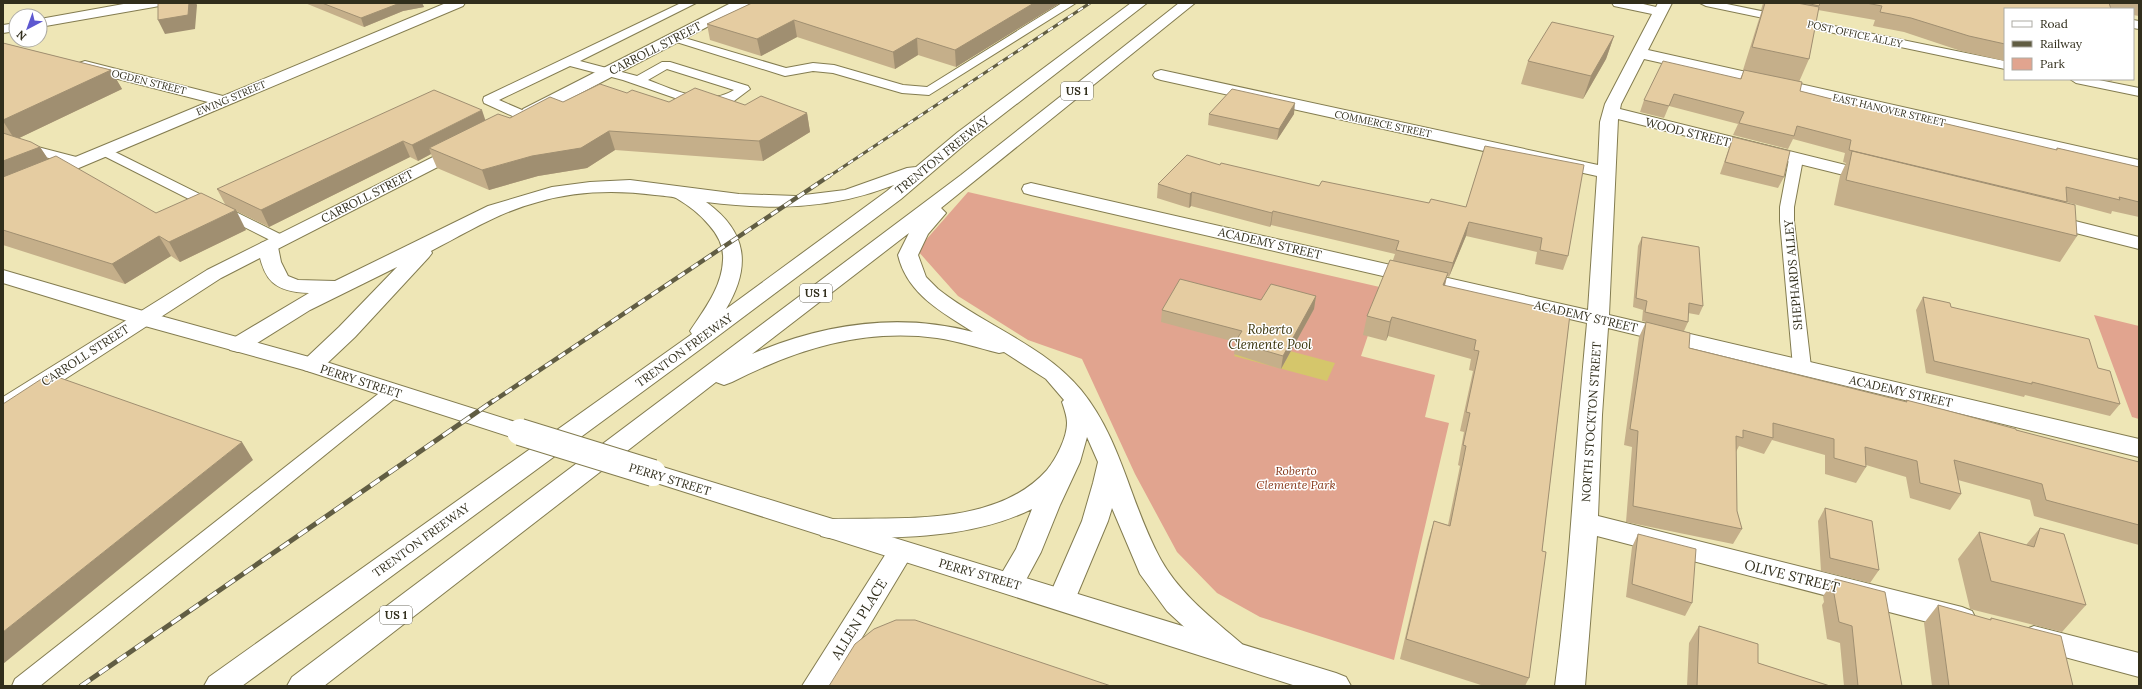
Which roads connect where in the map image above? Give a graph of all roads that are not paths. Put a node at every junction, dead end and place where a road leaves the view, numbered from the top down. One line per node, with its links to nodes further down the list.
1 (154, 3): 10 (main road)
2 (458, 3): 24 (main road, EWING STREET)
3 (690, 3): 15 (lane)
4 (742, 3): 13 (main road, CARROLL STREET)
5 (1070, 3): 13 (lane)
6 (1140, 3): 33 (main road, TRENTON FREEWAY / US 1)
7 (1188, 3): 36 (main road, US 1)
8 (1619, 3): 11 (main road)
9 (1706, 3): 17 (lane, POST OFFICE ALLEY)
10 (139, 4): 12 (main road)
11 (1663, 7): 14 (main road, NORTH STOCKTON STREET)
12 (48, 21)
13 (674, 38): 18 (main road, CARROLL STREET)
14 (1640, 53): 25 (main road, NORTH STOCKTON STREET); 34 (main road, EAST HANOVER STREET)
15 (567, 61): 18 (lane); 26 (lane)
16 (72, 63): 24 (main road, OGDEN STREET)
17 (2004, 65)
18 (608, 73): 21 (lane); 26 (main road, CARROLL STREET)
19 (1161, 75): 35 (main road, COMMERCE STREET)
20 (2087, 80): 22 (lane)
21 (637, 81): 21 (lane)
22 (2119, 83): 23 (lane)
23 (2139, 92)
24 (225, 101): 30 (main road, EWING STREET)
25 (1611, 112): 31 (main road, WOOD STREET); 35 (main road, NORTH STOCKTON STREET)
26 (524, 116): 27 (main road, CARROLL STREET)
27 (504, 126)
28 (476, 140): 43 (main road, CARROLL STREET)
29 (3, 142): 32 (lane)
30 (105, 151): 32 (main road, EWING STREET); 43 (lane)
31 (1796, 159): 37 (main road, WOOD STREET); 53 (lane, SHEPHARDS ALLEY)
32 (79, 162): 40 (main road, EWING STREET)
33 (929, 165): 39 (main road); 49 (main road, TRENTON FREEWAY / US 1)
34 (2139, 165)
35 (1606, 172): 48 (main road, NORTH STOCKTON STREET)
36 (967, 179): 51 (main road); 57 (main road, US 1)
37 (1888, 181)
38 (1031, 189): 48 (main road, ACADEMY STREET)
39 (679, 192): 42 (main road); 49 (main road)
40 (3, 194)
41 (2034, 217): 44 (main road)
42 (436, 240): 46 (main road); 52 (main road)
43 (274, 243): 46 (main road); 47 (main road, CARROLL STREET)
44 (2139, 243)
45 (3, 276): 47 (main road, PERRY STREET)
46 (339, 287): 50 (main road)
47 (142, 318): 50 (main road, PERRY STREET); 56 (main road, CARROLL STREET)
48 (1598, 319): 53 (main road, ACADEMY STREET); 61 (main road, NORTH STOCKTON STREET)
49 (694, 343): 69 (main road, TRENTON FREEWAY / US 1)
50 (238, 345): 52 (main road, PERRY STREET)
51 (1024, 354): 55 (main road); 57 (main road)
52 (312, 365): 54 (main road, PERRY STREET)
53 (1802, 367): 58 (main road, ACADEMY STREET)
54 (393, 391): 62 (main road, PERRY STREET, bridge); 68 (lane)
55 (1074, 397): 59 (main road); 60 (main road)
56 (3, 408)
57 (667, 409): 70 (main road, US 1)
58 (2139, 448)
59 (1068, 462): 62 (main road); 64 (main road)
60 (1110, 462): 65 (main road); 66 (main road)
61 (1585, 523): 67 (main road, OLIVE STREET); 73 (main road, NORTH STOCKTON STREET)
62 (830, 529): 63 (main road, PERRY STREET)
63 (901, 551): 64 (main road, PERRY STREET); 71 (main road, ALLEN PLACE)
64 (1010, 583): 65 (main road, PERRY STREET)
65 (1062, 599): 66 (main road, PERRY STREET)
66 (1232, 653): 72 (main road, PERRY STREET)
67 (2139, 665)
68 (23, 686)
69 (219, 686)
70 (302, 686)
71 (817, 686)
72 (1336, 686)
73 (1570, 686)

